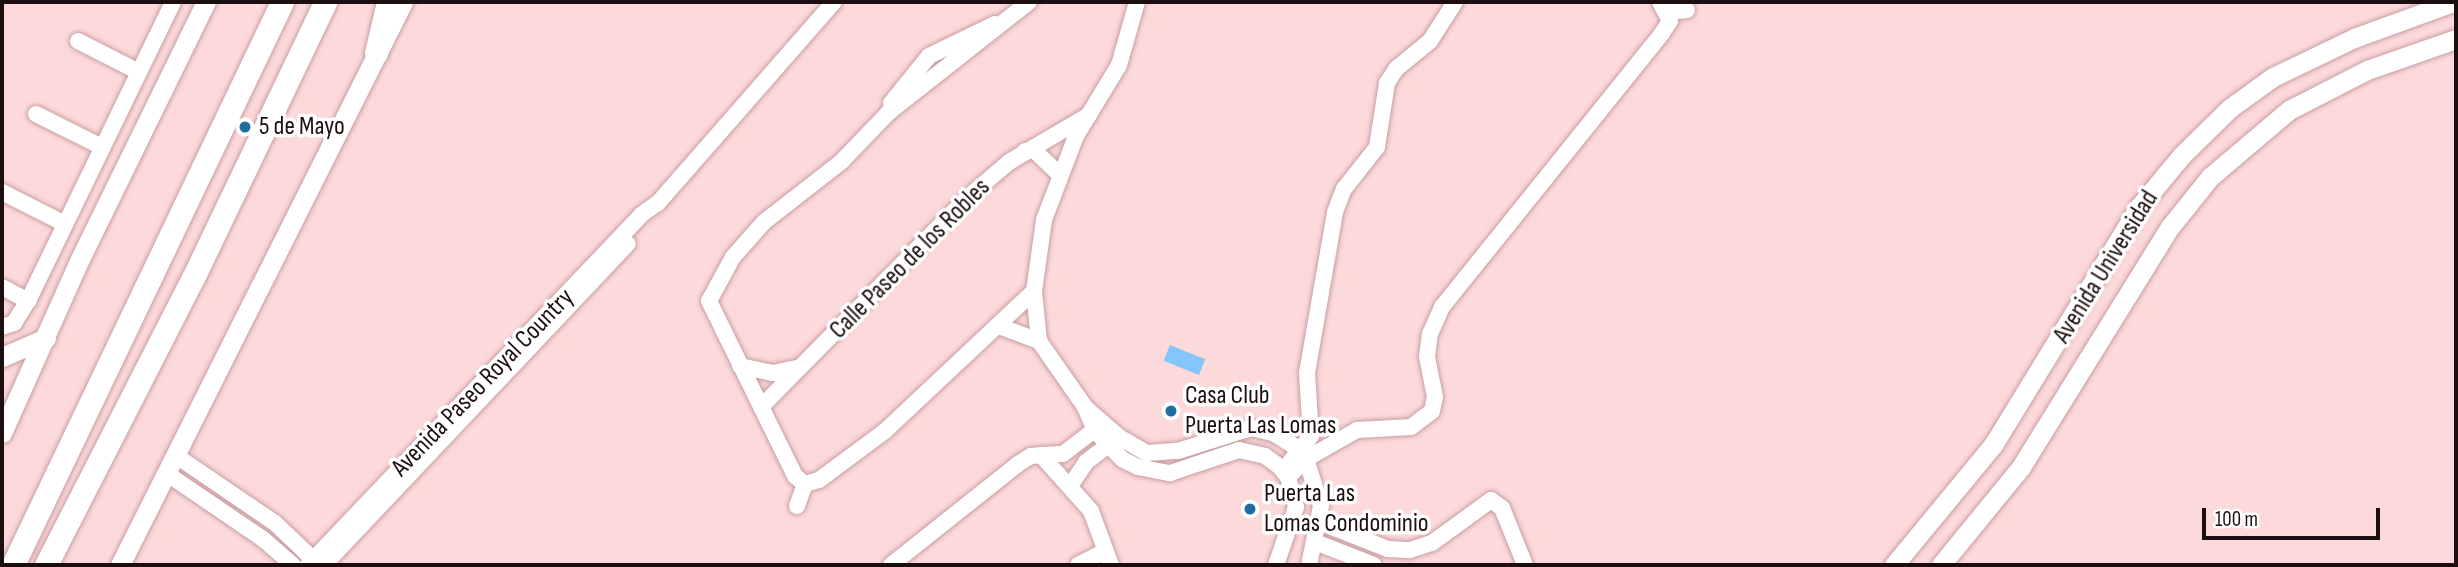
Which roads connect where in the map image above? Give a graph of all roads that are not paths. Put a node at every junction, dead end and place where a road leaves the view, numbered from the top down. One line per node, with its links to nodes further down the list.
1 (173, 2): 17 (street)
2 (206, 2): 30 (main road)
3 (282, 2): 53 (highway)
4 (326, 2): 54 (highway)
5 (388, 2): 16 (highway)
6 (403, 2): 16 (main road)
7 (834, 2): 52 (street, Avenida Paseo Royal Country)
8 (1029, 2): 33 (street)
9 (1137, 2): 19 (street)
10 (1455, 2): 40 (street)
11 (2453, 2): 63 (main road, Avenida Universidad)
12 (1664, 7): 13 (street); 40 (street)
13 (1687, 10)
14 (2456, 39): 64 (main road, Avenida Universidad)
15 (78, 41): 17 (street)
16 (376, 53): 41 (main road)
17 (139, 72): 20 (street)
18 (36, 114): 20 (street)
19 (1091, 114): 21 (street, Calle Paseo de los Robles); 22 (street)
20 (102, 147): 24 (street)
21 (1025, 151): 22 (street); 34 (street, Calle Paseo de los Robles)
22 (1059, 174): 26 (street)
23 (2, 191): 24 (street)
24 (65, 224): 27 (street)
25 (2, 287): 27 (street)
26 (1034, 291): 28 (street); 31 (street)
27 (28, 301): 29 (street)
28 (999, 326): 31 (street); 43 (street)
29 (2, 327)
30 (46, 338): 32 (main road); 36 (main road)
31 (1039, 341): 37 (street)
32 (2, 357)
33 (740, 366): 34 (street); 35 (street)
34 (796, 368): 35 (street, Calle Paseo de los Robles)
35 (761, 407): 43 (street)
36 (4, 425)
37 (1099, 427): 38 (street); 39 (street)
38 (1113, 441): 40 (street); 42 (street); 44 (street)
39 (1041, 455): 44 (street); 57 (street)
40 (1303, 456): 42 (street); 46 (street)
41 (170, 464): 47 (street); 48 (street); 55 (main road)
42 (1285, 473): 59 (street)
43 (805, 484): 45 (street)
44 (1070, 486): 51 (street)
45 (797, 506)
46 (1319, 522): 49 (street); 50 (street)
47 (275, 523): 48 (street); 52 (street)
48 (263, 539): 56 (street)
49 (1315, 542): 60 (street); 61 (street)
50 (1376, 545): 61 (street); 62 (street)
51 (1108, 558): 58 (street)
52 (317, 564)
53 (13, 565)
54 (46, 565)
55 (120, 565)
56 (293, 565)
57 (891, 565)
58 (1078, 565)
59 (1276, 565)
60 (1308, 565)
61 (1373, 565)
62 (1524, 565)
63 (1894, 565)
64 (1941, 565)

